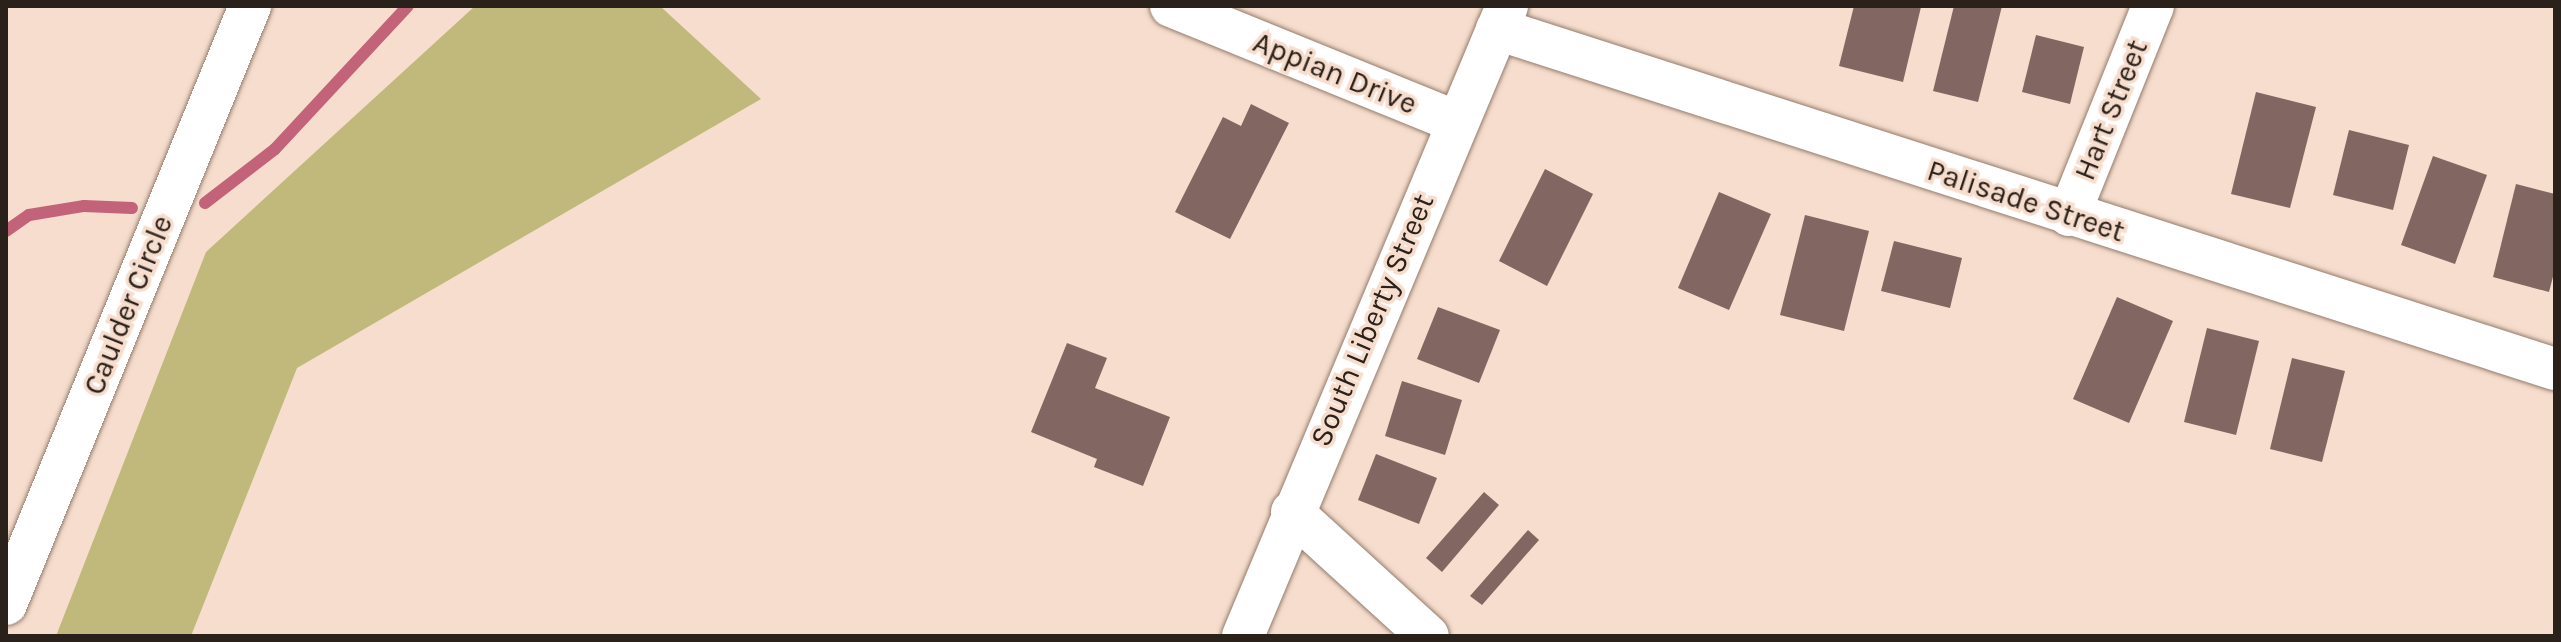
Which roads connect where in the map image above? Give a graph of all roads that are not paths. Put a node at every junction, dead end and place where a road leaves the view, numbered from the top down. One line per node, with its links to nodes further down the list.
1 (250, 6): 9 (street, Caulder Circle)
2 (1171, 6): 5 (street, Appian Drive)
3 (2153, 6): 6 (street, Hart Street)
4 (1502, 18): 5 (street, South Liberty Street); 6 (street, Palisade Street)
5 (1454, 121): 8 (street, South Liberty Street)
6 (2069, 215): 7 (street, Palisade Street)
7 (2555, 369)
8 (1292, 512): 10 (street, South Liberty Street); 11 (street)
9 (6, 604)
10 (1243, 636)
11 (1428, 636)

